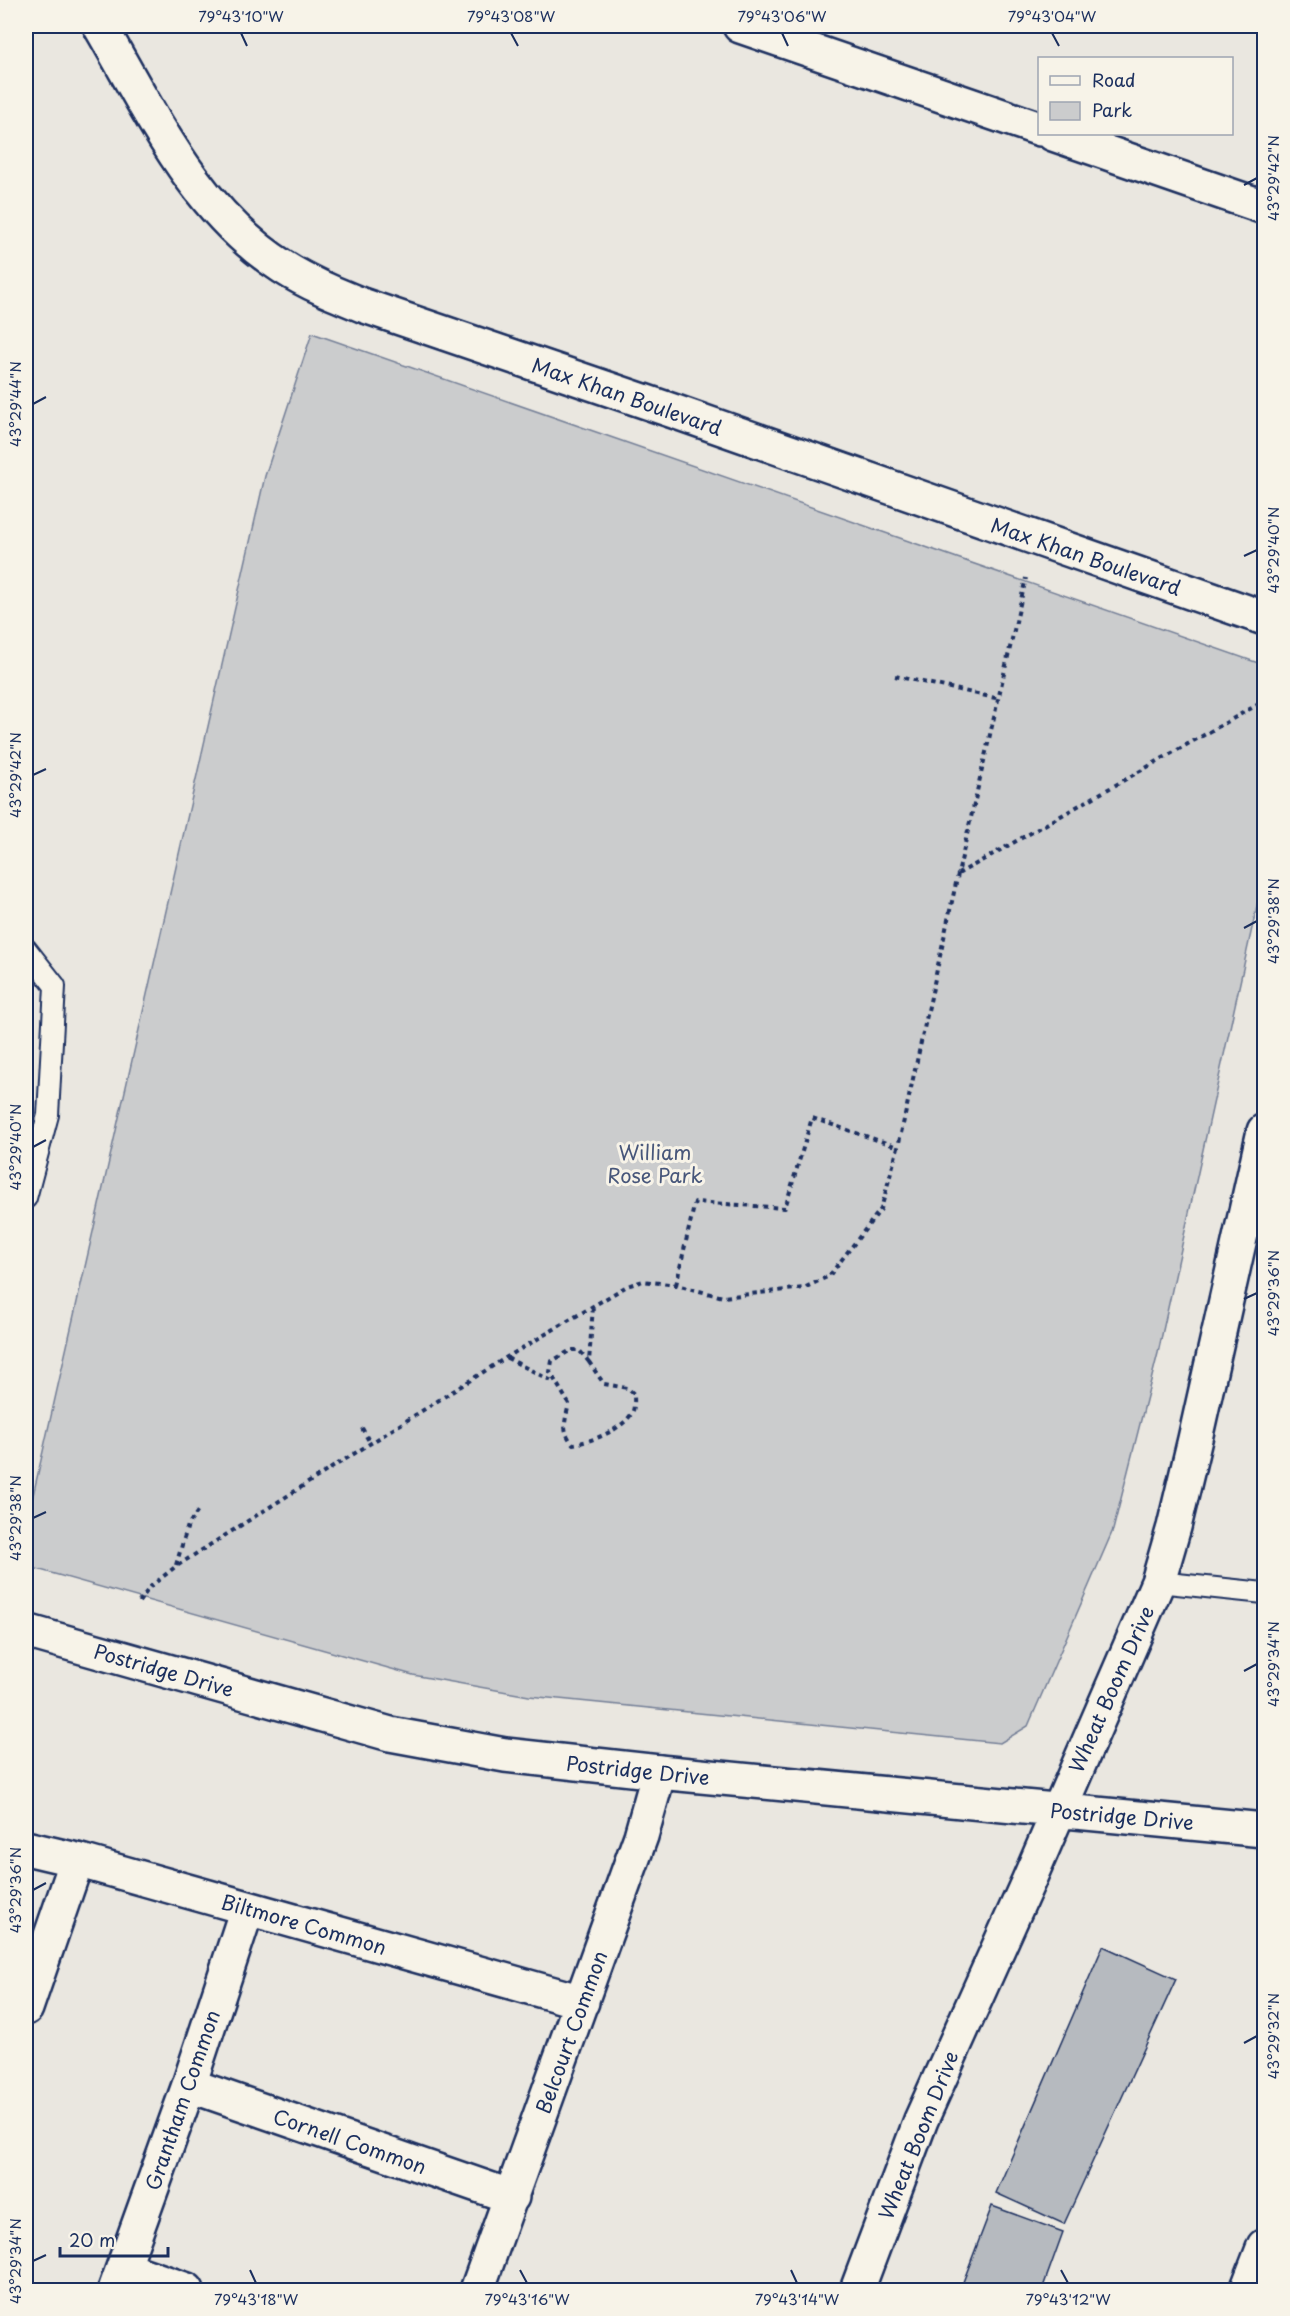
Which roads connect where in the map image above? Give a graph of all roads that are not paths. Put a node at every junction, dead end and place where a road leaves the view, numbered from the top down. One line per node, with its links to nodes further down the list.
1 (100, 26): 6 (street, Max Khan Boulevard)
2 (740, 26): 3 (street)
3 (1038, 128)
4 (1056, 135): 5 (street)
5 (1264, 207)
6 (1264, 618)
7 (26, 949): 9 (lane)
8 (1264, 1131): 10 (street, Wheat Boom Drive)
9 (26, 1198)
10 (1158, 1582): 11 (lane); 14 (street, Wheat Boom Drive)
11 (1264, 1593)
12 (26, 1632): 13 (street, Postridge Drive)
13 (659, 1773): 14 (street, Postridge Drive); 19 (street, Belcourt Common)
14 (1058, 1810): 15 (street, Postridge Drive); 27 (street, Wheat Boom Drive)
15 (1264, 1830)
16 (26, 1848): 17 (street, Biltmore Common)
17 (77, 1860): 18 (street, Biltmore Common); 20 (street)
18 (247, 1909): 19 (street, Biltmore Common); 21 (street, Grantham Common)
19 (582, 2002): 22 (street, Belcourt Common)
20 (26, 2008)
21 (189, 2085): 22 (street, Cornell Common); 24 (street, Grantham Common)
22 (512, 2197): 26 (street, Belcourt Common)
23 (1264, 2246): 28 (street)
24 (119, 2279): 25 (street)
25 (187, 2290)
26 (477, 2290)
27 (858, 2290)
28 (1247, 2290)

